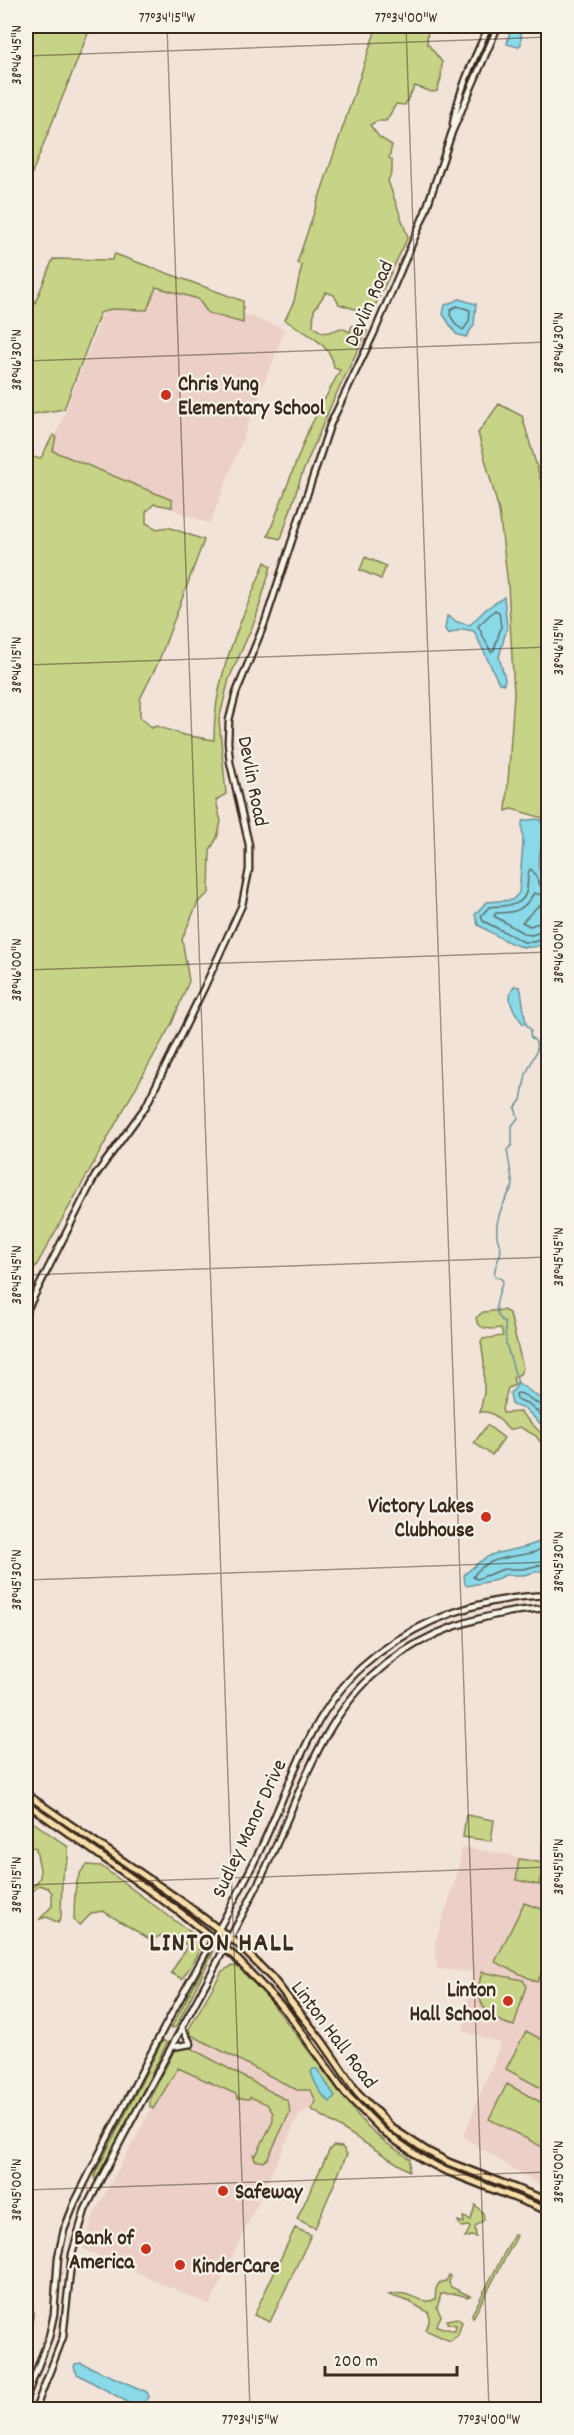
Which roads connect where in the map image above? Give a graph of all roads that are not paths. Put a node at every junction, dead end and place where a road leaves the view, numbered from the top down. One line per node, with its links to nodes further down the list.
1 (489, 26): 3 (main road, Devlin Road)
2 (498, 26): 3 (main road, Devlin Road)
3 (452, 132): 4 (main road, Devlin Road)
4 (26, 1312)
5 (549, 1595): 9 (main road, Sudley Manor Drive)
6 (549, 1608): 11 (main road, Sudley Manor Drive)
7 (26, 1794): 9 (main road, Linton Hall Road)
8 (26, 1803): 10 (main road, Linton Hall Road)
9 (219, 1928): 10 (main road, Sudley Manor Drive); 11 (main road, Linton Hall Road)
10 (214, 1938): 12 (main road, Linton Hall Road); 17 (main road, Sudley Manor Drive)
11 (230, 1938): 12 (main road, Sudley Manor Drive); 15 (main road, Linton Hall Road)
12 (225, 1948): 13 (main road, Sudley Manor Drive); 16 (main road, Linton Hall Road)
13 (182, 2028): 14 (main road, Sudley Manor Drive); 14 (main road)
14 (172, 2047): 18 (main road, Sudley Manor Drive)
15 (549, 2201)
16 (549, 2211)
17 (26, 2398)
18 (35, 2409)

